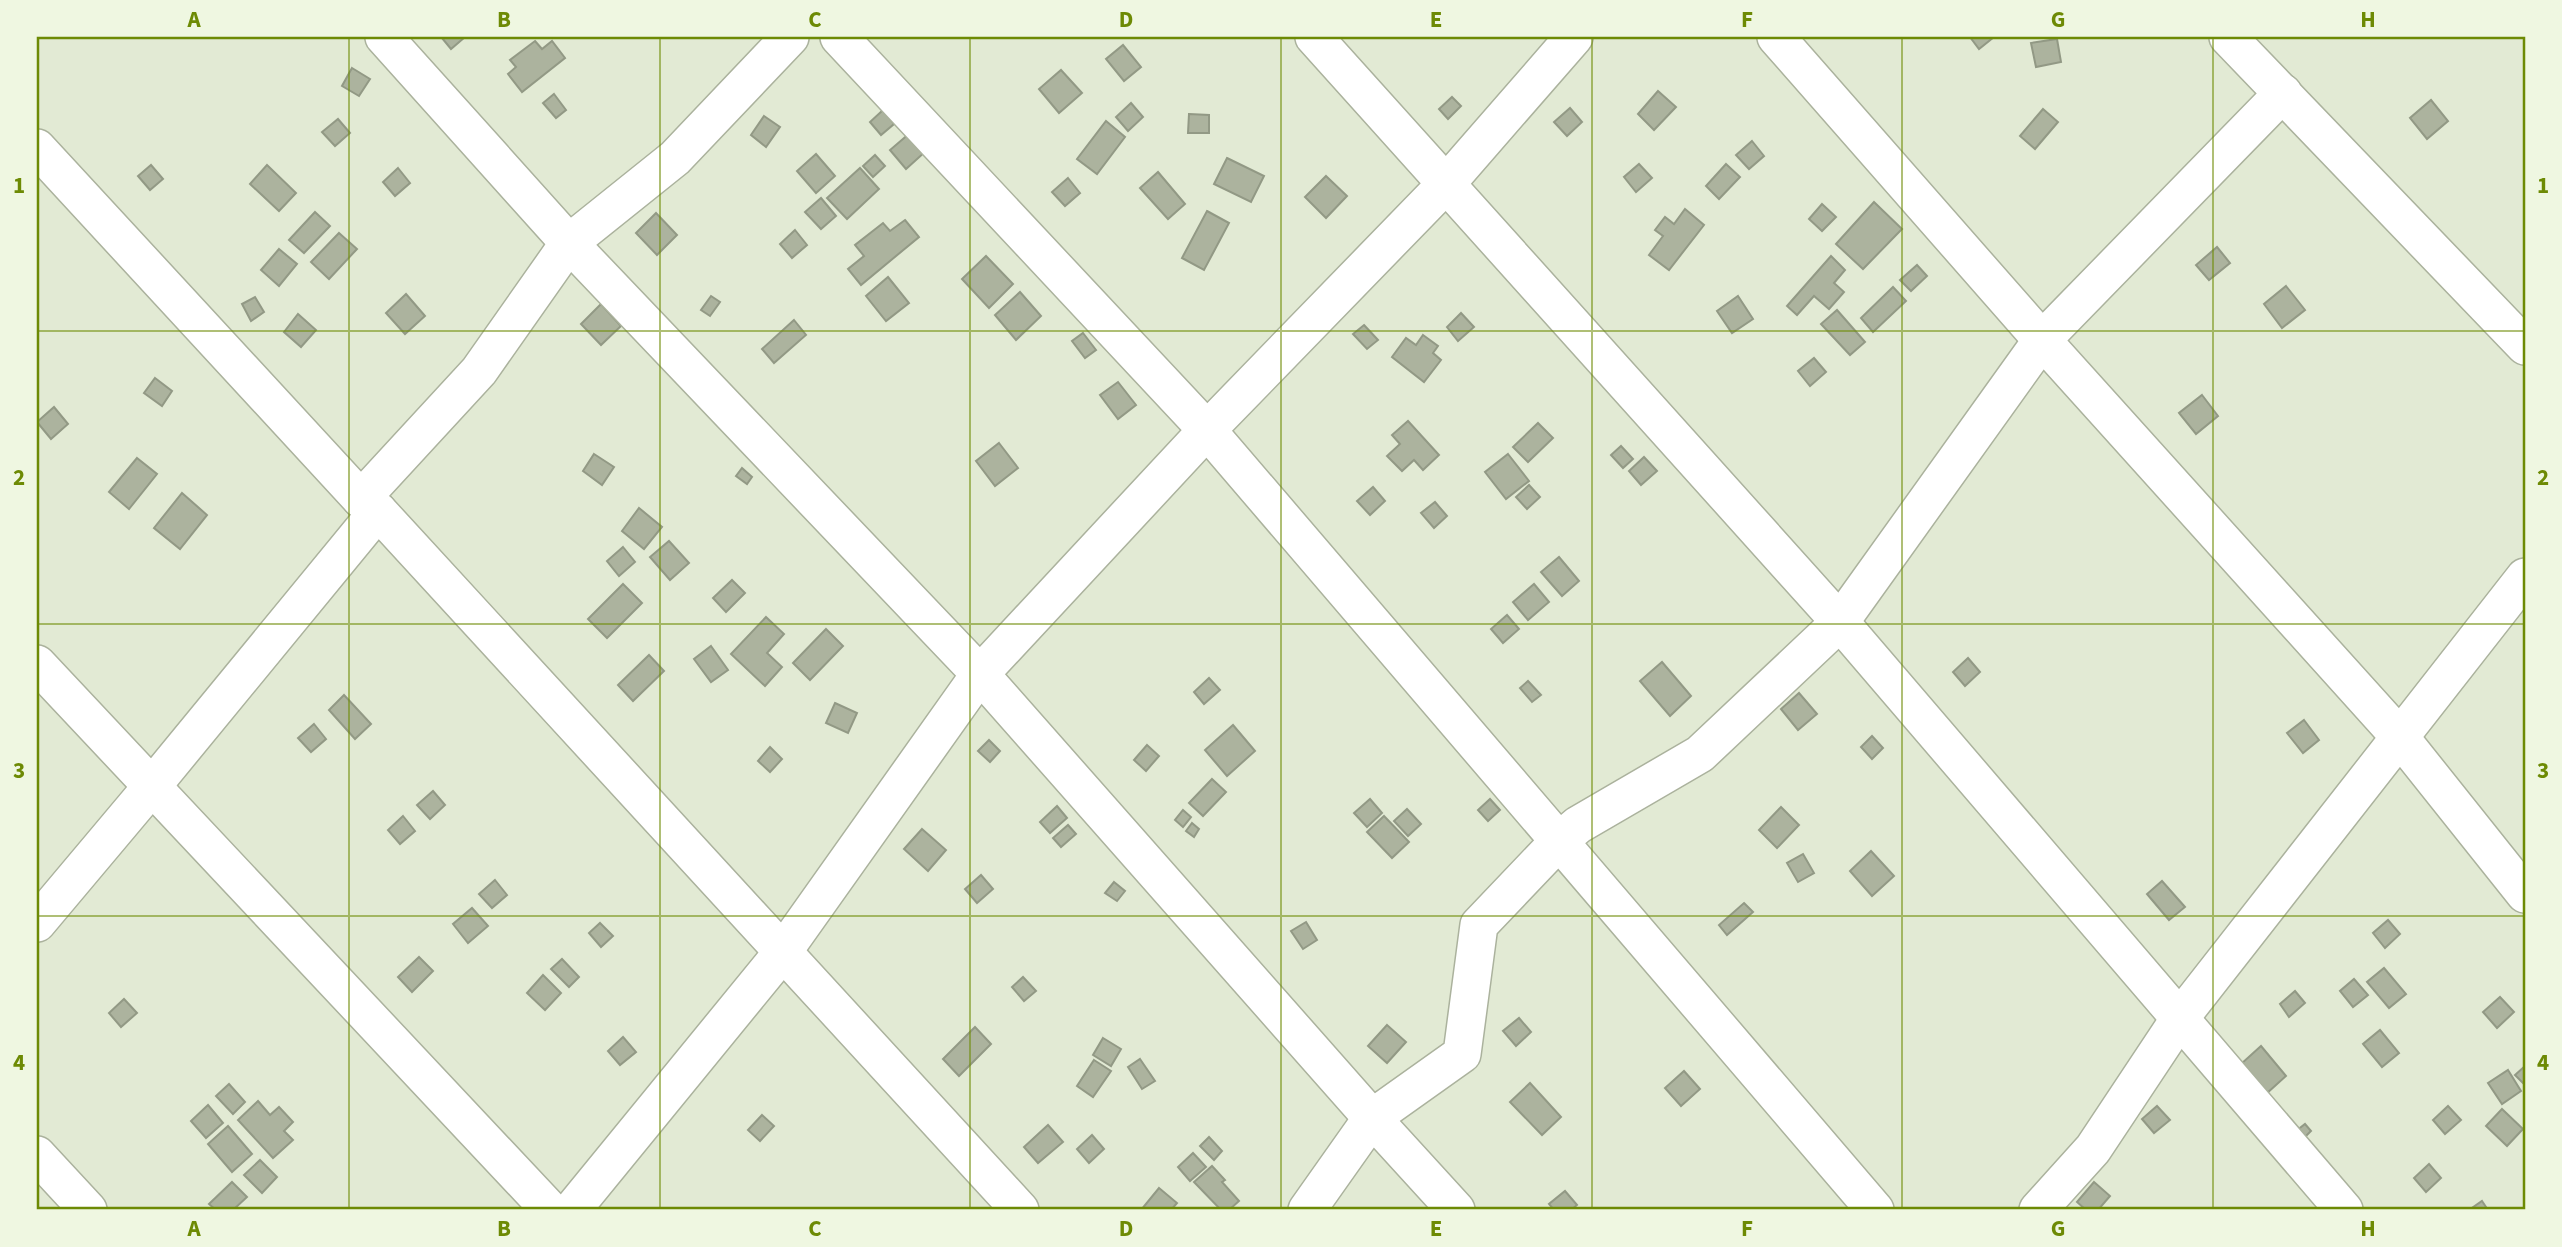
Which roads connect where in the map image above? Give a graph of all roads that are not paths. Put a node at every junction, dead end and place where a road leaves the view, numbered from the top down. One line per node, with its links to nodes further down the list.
1 (384, 37): 11 (street)
2 (790, 37): 11 (street)
3 (839, 37): 14 (street)
4 (1314, 37): 10 (street)
5 (1574, 37): 10 (street)
6 (1776, 37): 12 (street)
7 (2228, 37): 8 (street)
8 (2283, 93): 12 (street); 13 (street)
9 (37, 148): 15 (street)
10 (1446, 184): 14 (street); 17 (street)
11 (569, 243): 15 (street); 19 (street)
12 (2042, 340): 17 (street); 20 (street)
13 (2525, 346)
14 (1207, 430): 19 (street); 22 (street)
15 (370, 505): 21 (street); 25 (street)
16 (2525, 577): 20 (street)
17 (1840, 622): 22 (street); 26 (street)
18 (37, 664): 21 (street)
19 (980, 674): 25 (street); 27 (street)
20 (2399, 736): 23 (street); 26 (street)
21 (153, 785): 24 (street); 30 (street)
22 (1559, 841): 27 (street); 35 (street)
23 (2525, 894)
24 (37, 923)
25 (782, 953): 31 (street); 32 (street)
26 (2180, 1018): 36 (street); 37 (street)
27 (1372, 1118): 33 (street); 34 (street)
28 (37, 1155): 29 (street)
29 (88, 1210)
30 (550, 1210)
31 (572, 1210)
32 (1020, 1210)
33 (1307, 1210)
34 (1456, 1210)
35 (1875, 1210)
36 (2038, 1210)
37 (2344, 1210)

